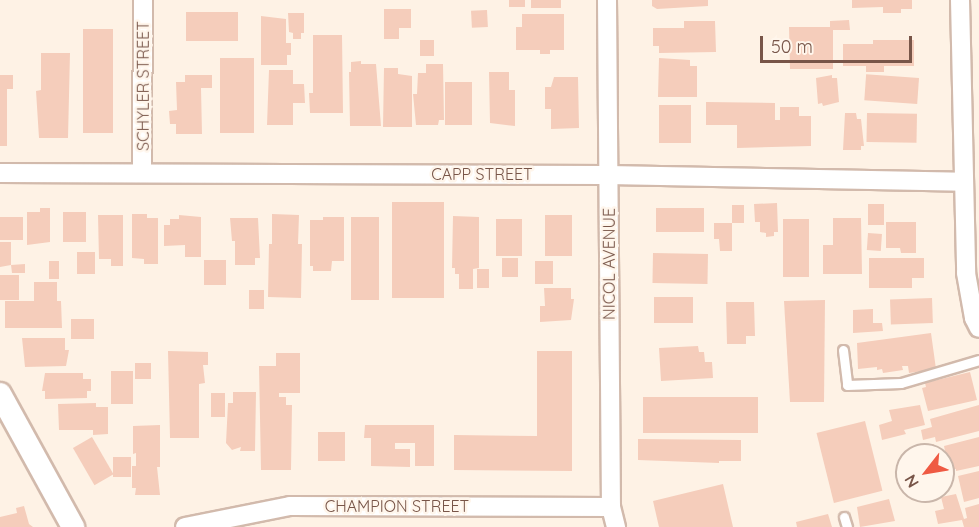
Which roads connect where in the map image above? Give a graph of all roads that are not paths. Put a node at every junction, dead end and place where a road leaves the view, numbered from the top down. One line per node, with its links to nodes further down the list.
1 (143, 0): 4 (street, SCHYLER STREET)
2 (607, 0): 6 (street, NICOL AVENUE)
3 (960, 0): 7 (street)
4 (142, 172): 5 (street, CAPP STREET); 6 (street, CAPP STREET)
5 (0, 173)
6 (608, 175): 7 (street, CAPP STREET); 12 (street, NICOL AVENUE)
7 (963, 182): 8 (street)
8 (979, 328)
9 (843, 350): 10 (lane)
10 (979, 360)
11 (0, 394): 13 (street)
12 (611, 507): 14 (street, CHAMPION STREET); 15 (street, NICOL AVENUE)
13 (73, 527)
14 (185, 527)
15 (616, 527)

